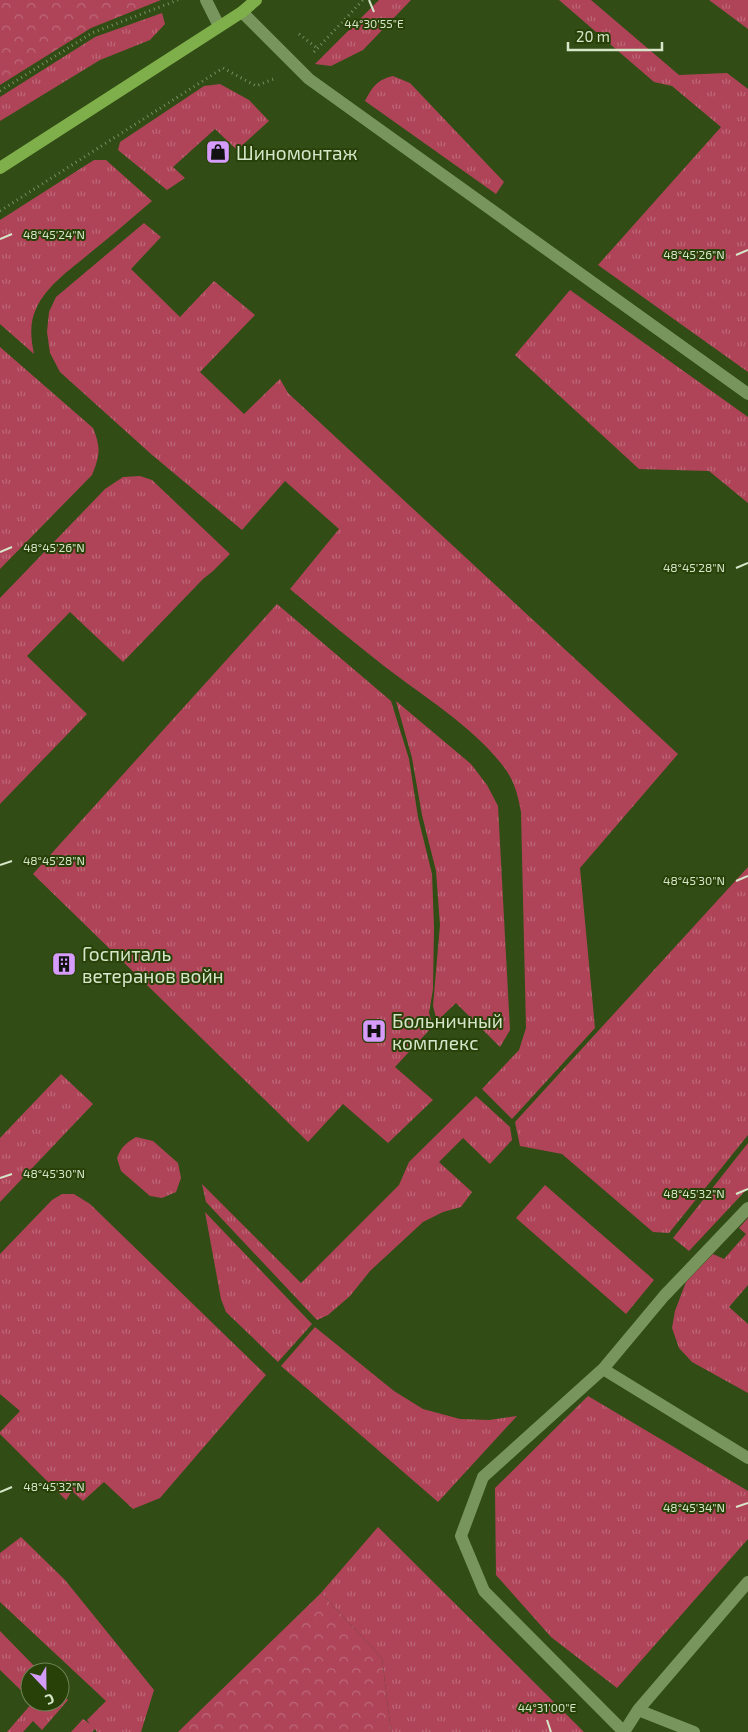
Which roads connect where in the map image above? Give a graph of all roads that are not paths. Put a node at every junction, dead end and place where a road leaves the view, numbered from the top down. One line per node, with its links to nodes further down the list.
1 (206, 0): 4 (lane)
2 (256, 0): 3 (main road)
3 (242, 12): 4 (main road); 6 (lane)
4 (219, 26): 5 (main road)
5 (0, 168)
6 (748, 394)
7 (748, 1208): 8 (lane)
8 (603, 1369): 9 (lane); 12 (lane)
9 (748, 1458)
10 (748, 1582): 11 (lane)
11 (638, 1710): 12 (lane); 13 (lane)
12 (624, 1732)
13 (694, 1732)

